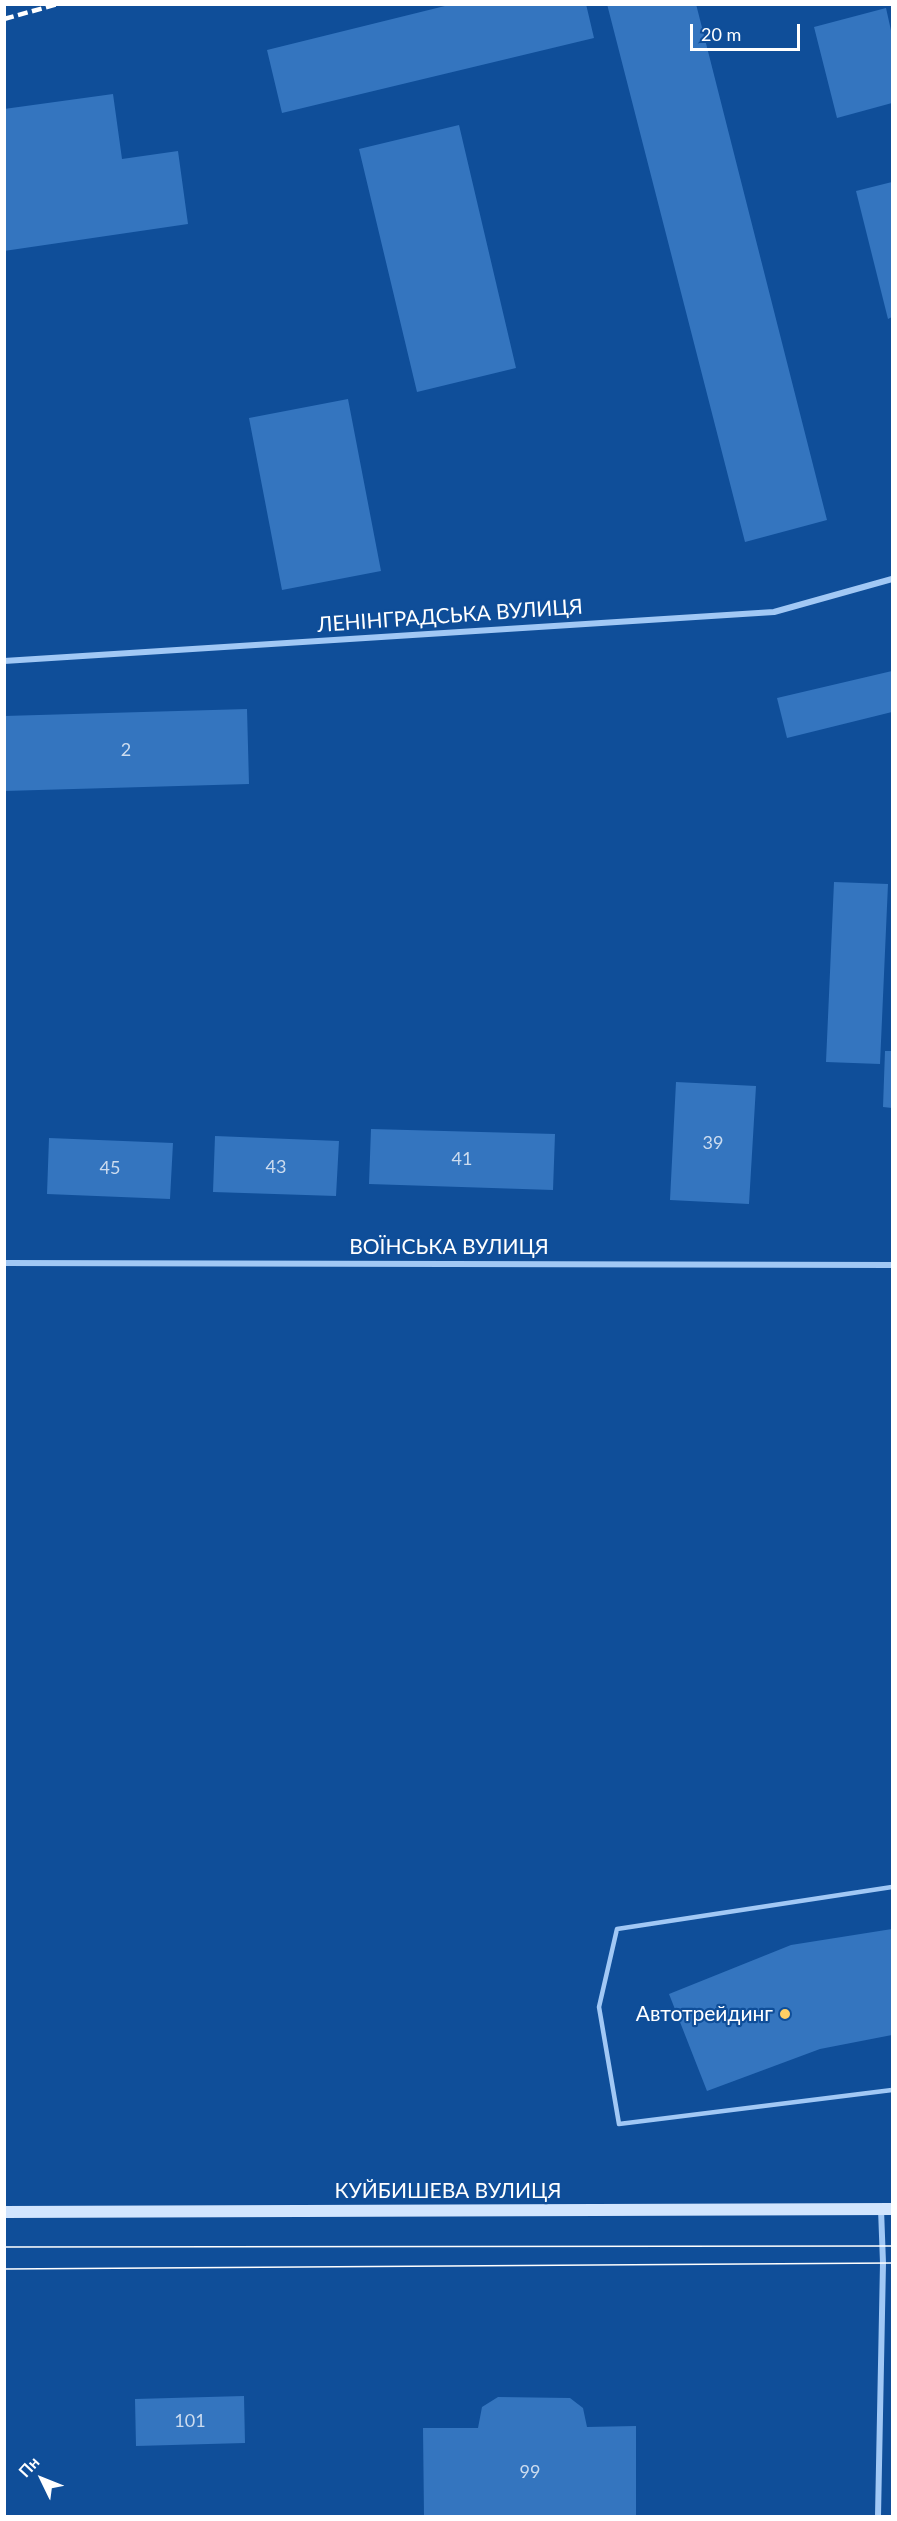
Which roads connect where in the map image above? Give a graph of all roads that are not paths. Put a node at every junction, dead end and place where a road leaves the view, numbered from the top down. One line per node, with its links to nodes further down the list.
1 (892, 579): 2 (street, ЛЕНІНГРАДСЬКА ВУЛИЦЯ)
2 (4, 661)
3 (4, 1263): 4 (street, ВОЇНСЬКА ВУЛИЦЯ)
4 (892, 1265)
5 (892, 1887): 6 (lane)
6 (892, 2090)
7 (887, 2209): 8 (main road, КУЙБИШЕВА ВУЛИЦЯ); 9 (street)
8 (4, 2212)
9 (878, 2517)

